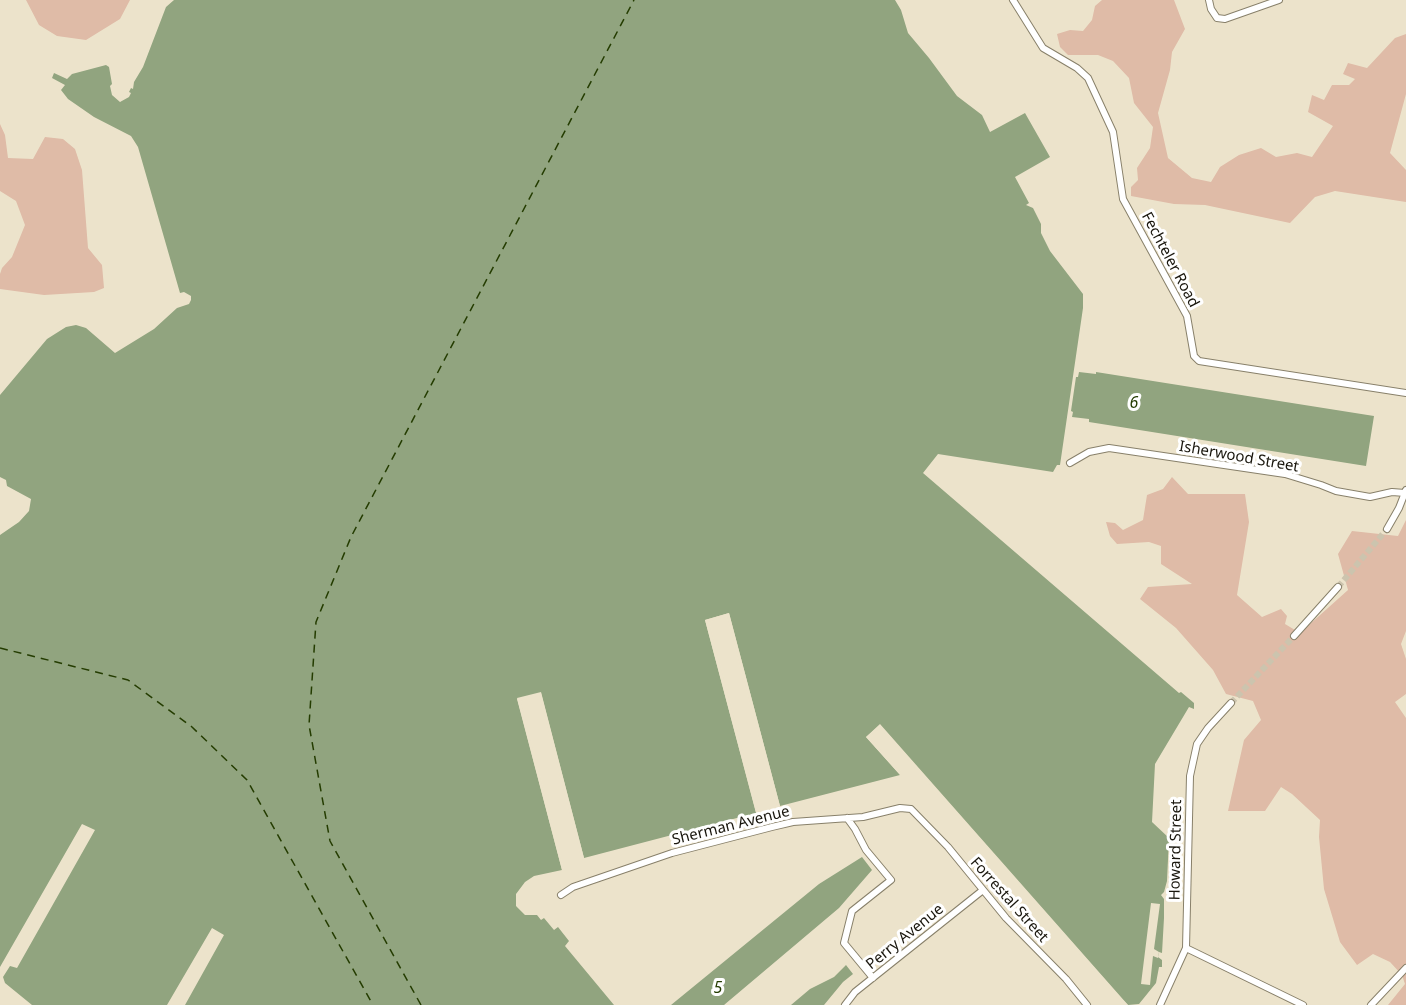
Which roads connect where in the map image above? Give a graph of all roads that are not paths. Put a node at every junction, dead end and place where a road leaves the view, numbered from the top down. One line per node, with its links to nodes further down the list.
1 (1012, 0): 4 (street, Fechteler Road)
2 (1209, 0): 3 (street)
3 (1279, 0)
4 (1406, 393)
5 (1070, 463): 6 (street, Isherwood Street)
6 (1406, 491): 7 (street)
7 (1387, 529)
8 (1338, 587): 9 (street)
9 (1294, 636)
10 (1232, 703): 15 (street, Howard Street)
11 (914, 810): 12 (street, Sherman Avenue); 13 (street, Forrestal Street)
12 (846, 818): 14 (street, Sherman Avenue); 17 (street)
13 (983, 891): 17 (street, Perry Avenue); 19 (street, Forrestal Street)
14 (561, 896)
15 (1186, 948): 20 (street, Howard Street); 21 (street)
16 (1406, 968): 22 (street)
17 (873, 978): 18 (street, Perry Avenue)
18 (844, 1005)
19 (1087, 1005)
20 (1160, 1005)
21 (1304, 1005)
22 (1371, 1005)

